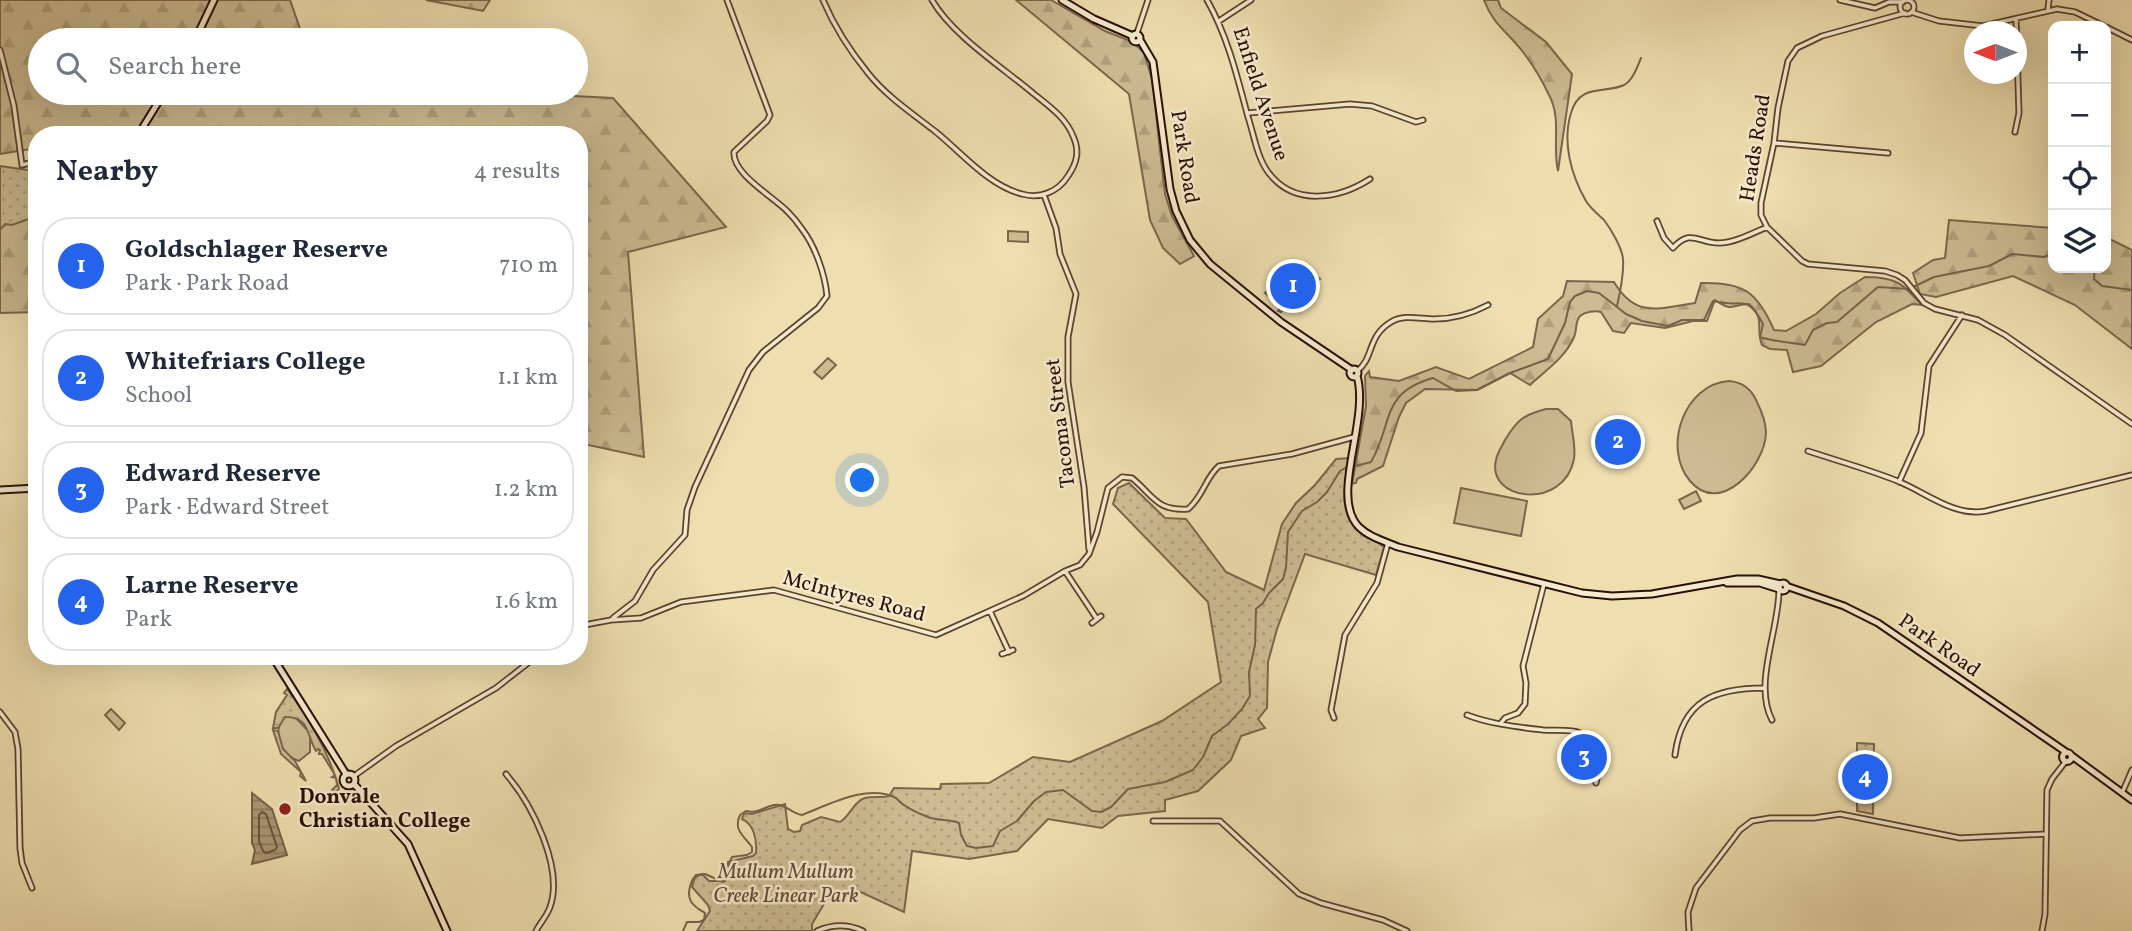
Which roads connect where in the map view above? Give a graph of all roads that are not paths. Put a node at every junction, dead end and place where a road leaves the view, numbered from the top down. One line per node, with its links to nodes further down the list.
1 (214, 0): 19 (street)
2 (727, 0): 54 (street)
3 (823, 0): 33 (street)
4 (932, 0): 33 (street)
5 (1062, 0): 21 (street)
6 (1148, 0): 21 (street)
7 (1207, 0): 17 (street, Enfield Avenue)
8 (1251, 0): 17 (street)
9 (1840, 0): 11 (street)
10 (2051, 0): 12 (street)
11 (1905, 3): 13 (street); 14 (street); 15 (street)
12 (2050, 9): 16 (street); 18 (street)
13 (1912, 10): 14 (street, Heads Road); 16 (street)
14 (1905, 13): 15 (street, Heads Road)
15 (1898, 16): 29 (street, Heads Road)
16 (2016, 19): 28 (street)
17 (1219, 21): 25 (street, Enfield Avenue)
18 (2093, 21)
19 (201, 28)
20 (2111, 30): 22 (street)
21 (1137, 36): 38 (street, Park Road)
22 (2132, 40)
23 (0, 50): 31 (street)
24 (157, 105): 27 (street)
25 (1248, 113): 26 (street); 32 (street, Enfield Avenue)
26 (1423, 120)
27 (144, 126)
28 (2015, 132)
29 (1774, 143): 30 (street); 35 (street, Heads Road)
30 (1888, 153)
31 (28, 163)
32 (1370, 179)
33 (1044, 195): 46 (street, Tacoma Street)
34 (1657, 221): 35 (street)
35 (1767, 227): 37 (street, Heads Road)
36 (1488, 305): 38 (street)
37 (1962, 315): 39 (street, Heads Road); 43 (street)
38 (1355, 372): 40 (street, Park Road)
39 (2132, 424)
40 (1357, 437): 47 (street); 48 (street, Park Road)
41 (1808, 451): 43 (street)
42 (2132, 475): 43 (street)
43 (1899, 482)
44 (28, 488): 45 (street)
45 (0, 490)
46 (1089, 528): 47 (street); 49 (street, Tacoma Street)
47 (1097, 532): 49 (street)
48 (1388, 542): 51 (street, Park Road); 63 (street)
49 (1089, 554): 50 (street, McIntyres Road)
50 (1065, 571): 53 (street, McIntyres Road); 55 (street)
51 (1544, 584): 52 (street, Park Road); 65 (street)
52 (1782, 588): 60 (street); 67 (street, Park Road)
53 (990, 611): 54 (street, McIntyres Road); 57 (street)
54 (611, 620): 56 (street, McIntyres Road)
55 (1092, 623)
56 (588, 624)
57 (1002, 654)
58 (278, 665): 69 (street)
59 (525, 665): 71 (street)
60 (1765, 688): 64 (street); 66 (street)
61 (0, 712): 78 (street)
62 (1466, 715): 65 (street)
63 (1334, 718)
64 (1772, 720)
65 (1502, 723): 72 (street)
66 (1675, 755)
67 (2067, 757): 74 (street); 77 (street)
68 (2132, 770): 74 (street)
69 (346, 774): 71 (street); 73 (street)
70 (506, 774): 82 (street)
71 (355, 776): 73 (street)
72 (1597, 783)
73 (354, 784): 81 (street)
74 (2122, 793): 75 (street)
75 (2132, 800)
76 (1153, 821): 84 (street)
77 (2046, 834): 80 (street); 86 (street)
78 (32, 888)
79 (817, 929): 83 (street)
80 (1688, 930): 85 (street)
81 (447, 931)
82 (536, 931)
83 (863, 931)
84 (1407, 931)
85 (1680, 931)
86 (2042, 931)

